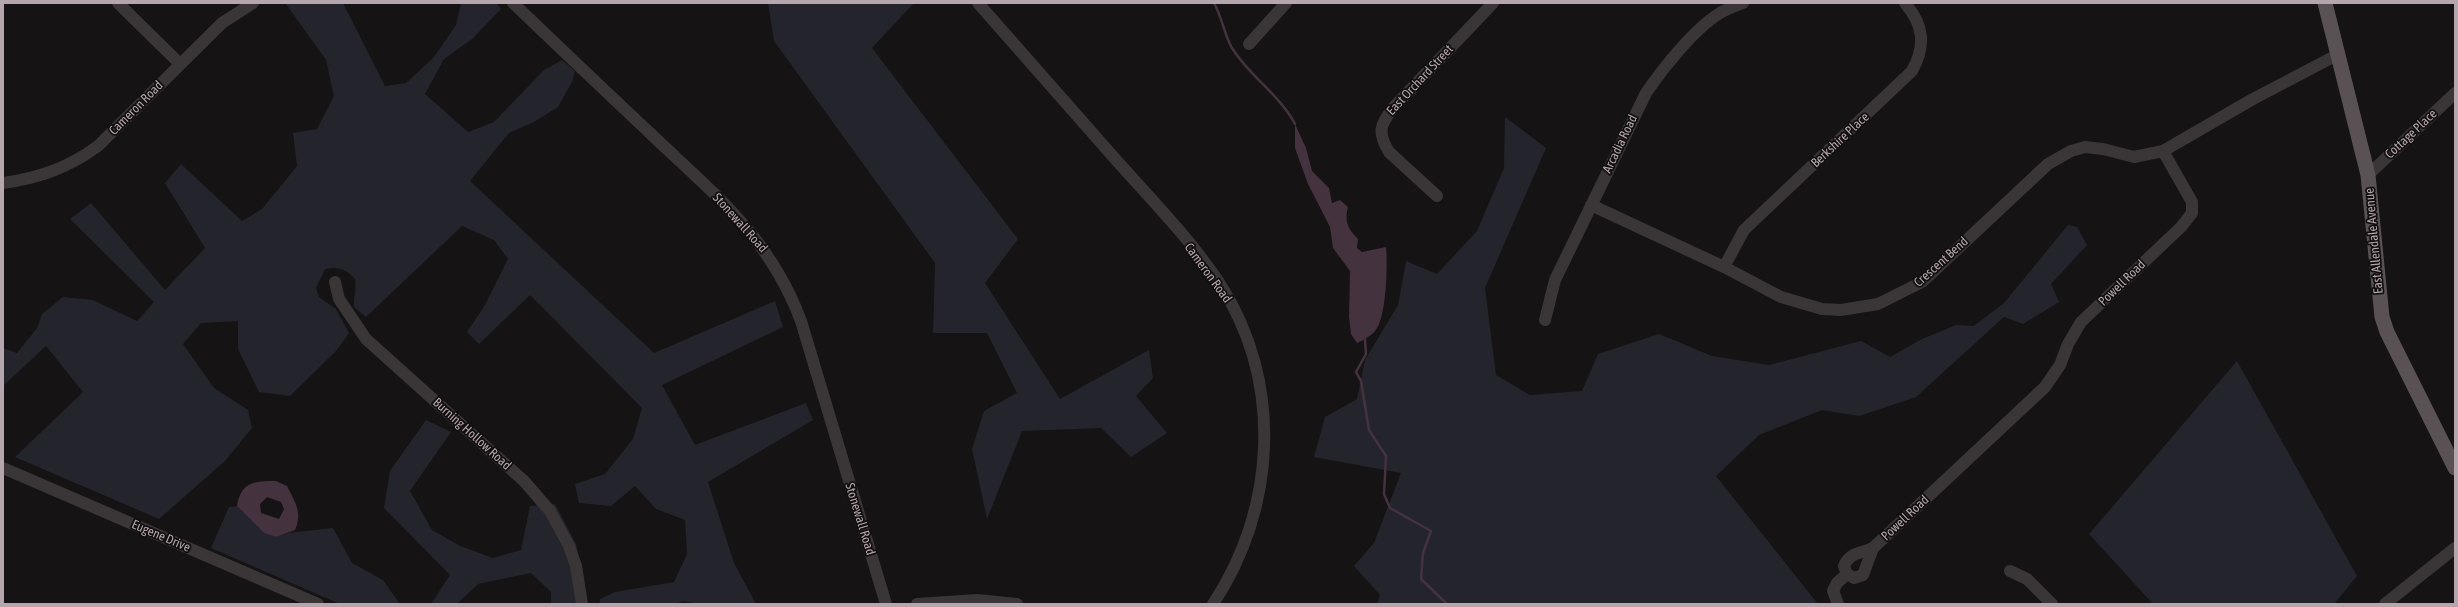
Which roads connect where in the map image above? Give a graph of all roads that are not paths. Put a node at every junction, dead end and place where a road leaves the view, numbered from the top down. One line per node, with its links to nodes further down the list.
1 (118, 3): 12 (street)
2 (253, 3): 12 (street, Cameron Road)
3 (513, 3): 30 (street, Stonewall Road)
4 (978, 3): 33 (street, Cameron Road)
5 (1286, 3): 10 (street)
6 (1493, 3): 17 (street, East Orchard Street)
7 (1743, 3): 18 (street, Arcadia Road)
8 (1905, 3): 19 (street, Berkshire Place)
9 (2325, 3): 11 (main road, East Allendale Avenue)
10 (1249, 44)
11 (2338, 55): 14 (street); 15 (main road, East Allendale Avenue)
12 (180, 64): 16 (street, Cameron Road)
13 (2455, 93): 15 (street, Cottage Place)
14 (2163, 151): 19 (street, Crescent Bend); 24 (street, Powell Road)
15 (2368, 175): 23 (main road, East Allendale Avenue)
16 (3, 182)
17 (1437, 196)
18 (1591, 205): 19 (street, Crescent Bend); 21 (street, Arcadia Road)
19 (1724, 267)
20 (335, 282): 29 (street, Burning Hollow Road)
21 (1545, 320)
22 (3, 468): 28 (street, Eugene Drive)
23 (2455, 468)
24 (1873, 548): 27 (street, Powell Road); 27 (street, Powell Road)
25 (2455, 548): 36 (street)
26 (2010, 571): 35 (street)
27 (1847, 574): 34 (street)
28 (318, 604)
29 (582, 604)
30 (886, 604)
31 (917, 604): 32 (street)
32 (1017, 604)
33 (1213, 604)
34 (1838, 604)
35 (2052, 604)
36 (2385, 604)

